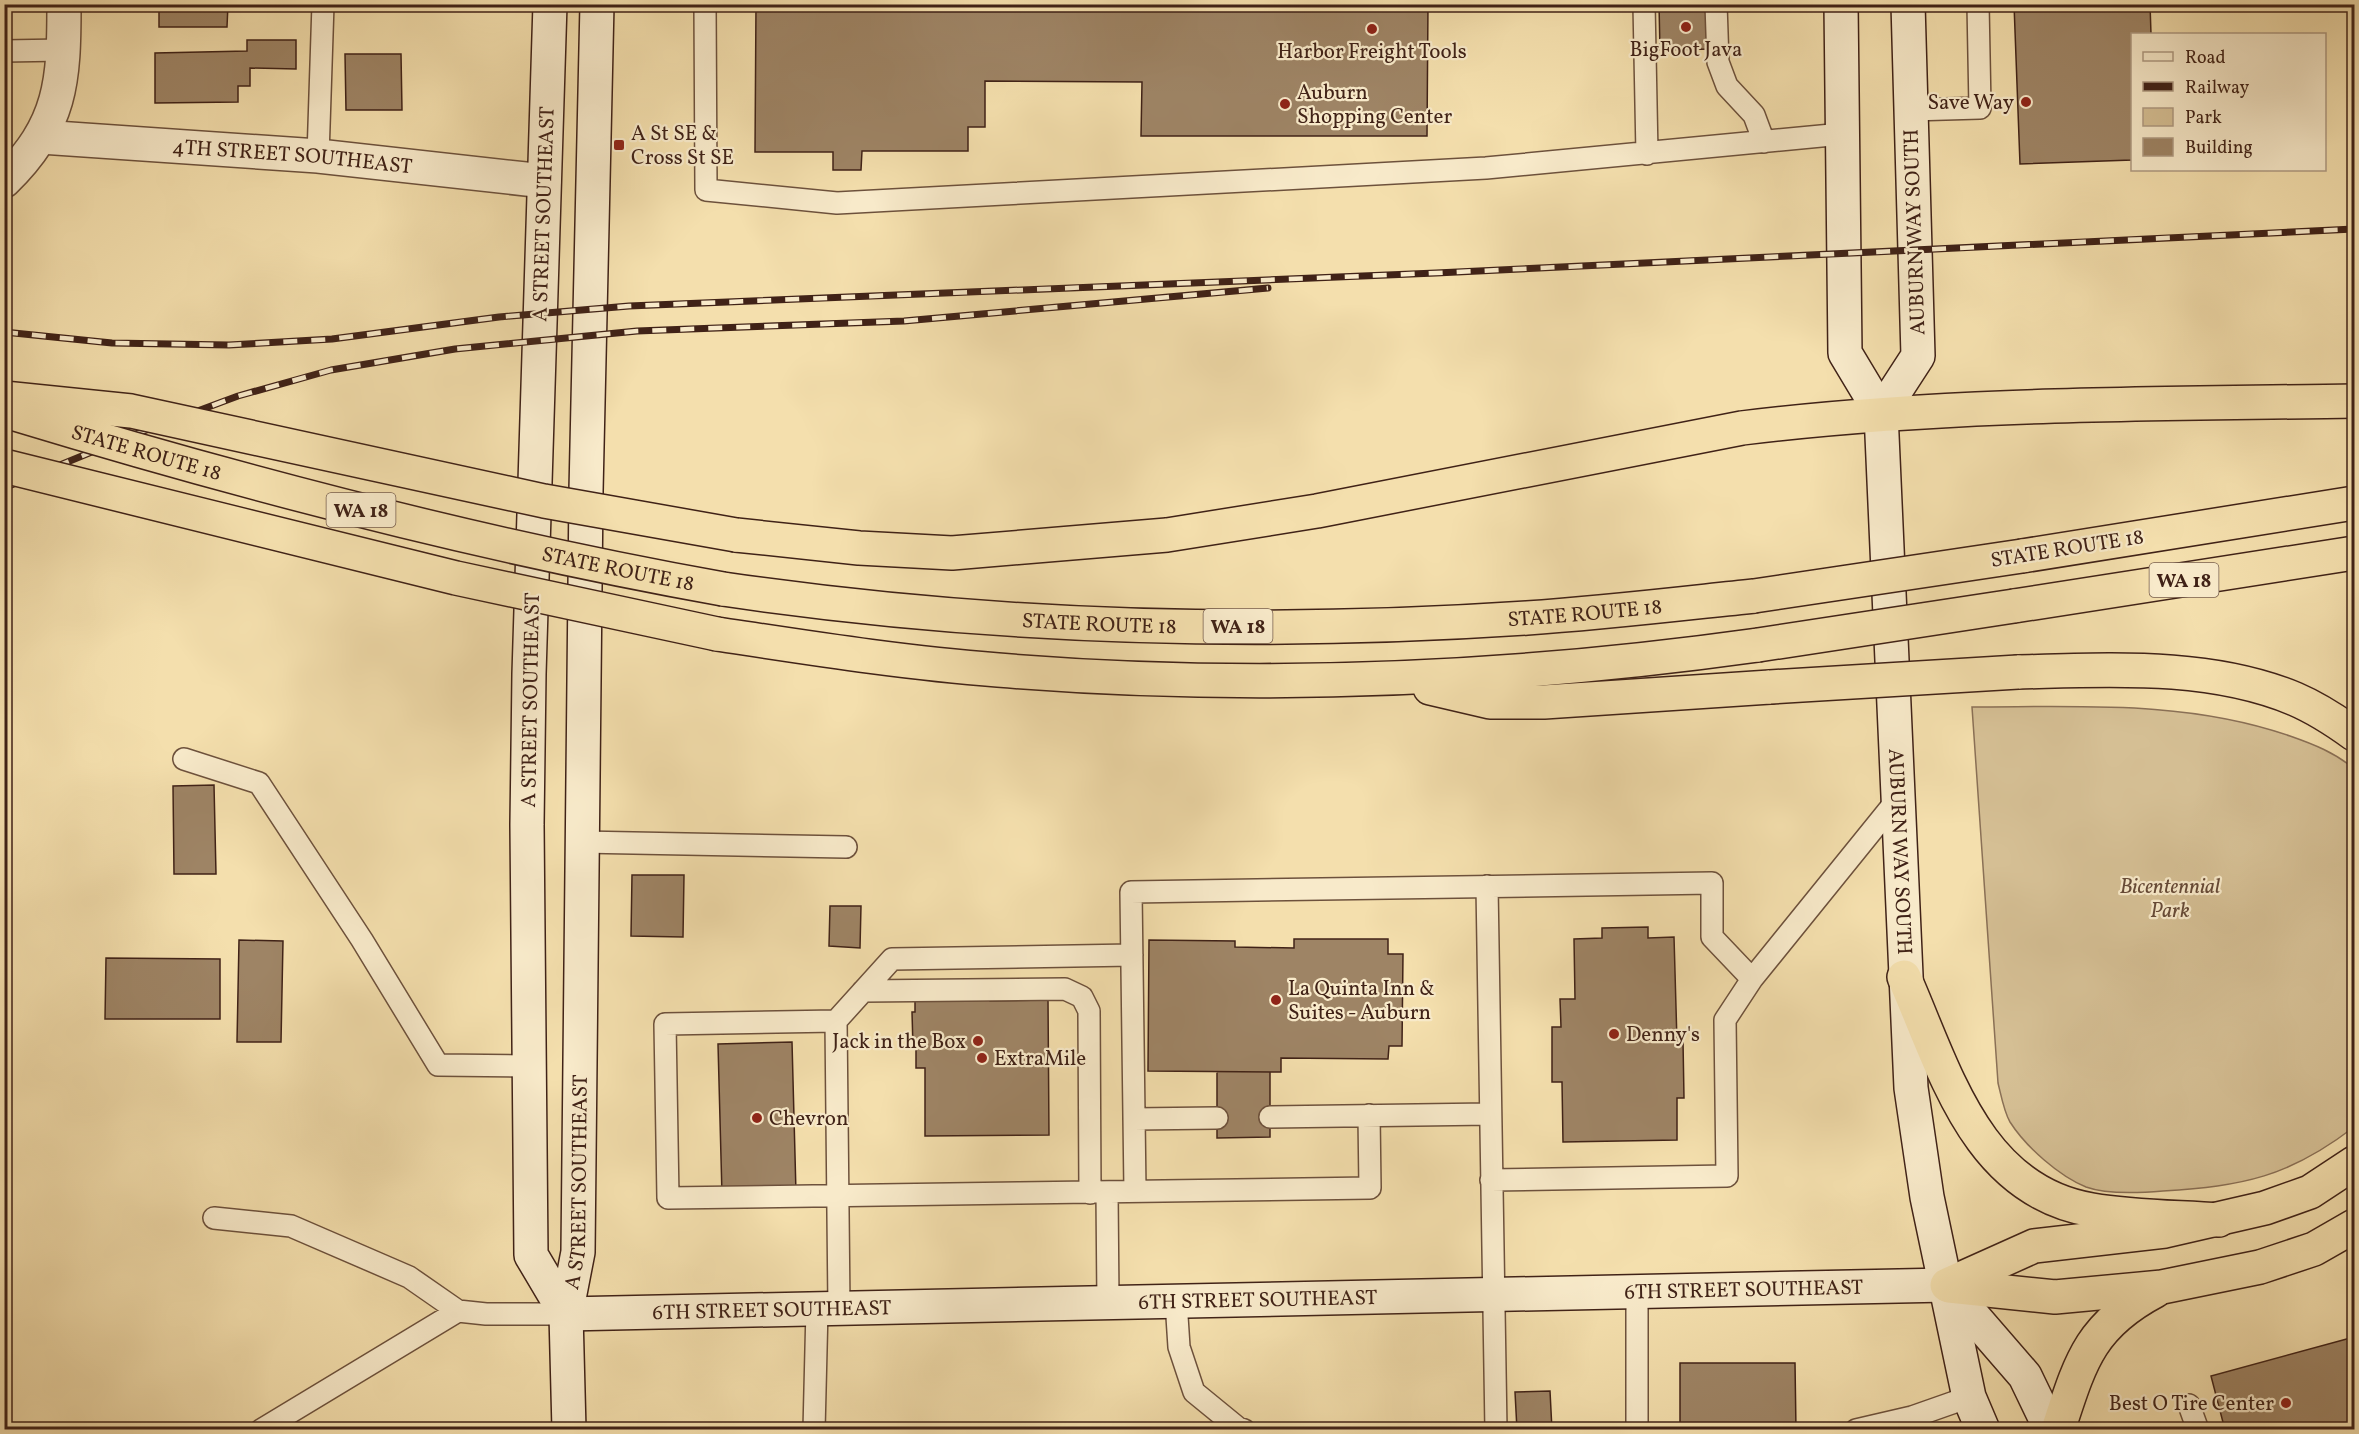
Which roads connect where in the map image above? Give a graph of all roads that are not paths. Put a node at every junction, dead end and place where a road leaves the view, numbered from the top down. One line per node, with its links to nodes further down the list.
1 (64, 4): 11 (main road)
2 (323, 4): 18 (lane)
3 (550, 4): 20 (main road, A STREET SOUTHEAST)
4 (597, 4): 32 (main road, A STREET SOUTHEAST)
5 (705, 4): 17 (lane)
6 (1644, 4): 17 (lane)
7 (1716, 4): 16 (lane)
8 (1841, 4): 14 (main road, AUBURN WAY SOUTH)
9 (1908, 4): 13 (main road, AUBURN WAY SOUTH)
10 (1978, 4): 13 (lane)
11 (63, 50): 12 (lane); 15 (main road)
12 (4, 51)
13 (1911, 110): 24 (main road, AUBURN WAY SOUTH)
14 (1842, 134): 16 (lane); 24 (main road, AUBURN WAY SOUTH)
15 (41, 137): 18 (main road, 4TH STREET SOUTHEAST); 19 (main road)
16 (1764, 142): 17 (lane)
17 (1647, 154)
18 (318, 156): 20 (main road, 4TH STREET SOUTHEAST)
19 (4, 181)
20 (544, 181): 40 (main road, A STREET SOUTHEAST)
21 (4, 398): 24 (highway, bridge)
22 (2355, 401): 24 (highway)
23 (4, 411): 26 (highway, STATE ROUTE 18 / WA 18, bridge)
24 (1881, 413): 31 (main road, AUBURN WAY SOUTH)
25 (4, 466): 28 (highway, STATE ROUTE 18 / WA 18, bridge)
26 (2355, 503)
27 (2355, 553): 28 (highway, STATE ROUTE 18 / WA 18, bridge)
28 (1387, 678): 29 (highway, bridge)
29 (2355, 734)
30 (184, 759): 40 (lane)
31 (1896, 801): 36 (main road, AUBURN WAY SOUTH); 37 (lane)
32 (581, 842): 33 (lane); 62 (main road, A STREET SOUTHEAST)
33 (846, 847)
34 (1487, 886): 35 (lane); 37 (lane); 41 (lane)
35 (1132, 955): 38 (lane); 45 (lane)
36 (1904, 977): 52 (highway); 54 (main road, AUBURN WAY SOUTH)
37 (1752, 979): 47 (lane)
38 (863, 992): 39 (lane); 49 (lane)
39 (836, 1021): 50 (lane); 50 (lane)
40 (529, 1066): 62 (main road, A STREET SOUTHEAST)
41 (1490, 1114): 42 (lane); 47 (lane)
42 (1369, 1115): 43 (lane); 48 (lane)
43 (1270, 1117)
44 (1217, 1118): 45 (lane)
45 (1134, 1119): 48 (lane)
46 (2355, 1163): 52 (highway)
47 (1491, 1180): 57 (lane)
48 (1135, 1191): 49 (lane)
49 (1098, 1192): 50 (lane); 59 (lane)
50 (839, 1196): 60 (lane)
51 (214, 1218): 61 (lane)
52 (2219, 1220): 54 (highway)
53 (2355, 1226): 55 (highway)
54 (1947, 1285): 55 (highway); 56 (main road, 6TH STREET SOUTHEAST); 63 (main road, AUBURN WAY SOUTH); 73 (main road, AUBURN WAY SOUTH)
55 (2162, 1287): 74 (highway)
56 (1637, 1292): 57 (main road, 6TH STREET SOUTHEAST); 70 (lane)
57 (1492, 1294): 58 (main road, 6TH STREET SOUTHEAST); 69 (lane)
58 (1176, 1301): 59 (main road, 6TH STREET SOUTHEAST); 68 (lane)
59 (1108, 1302): 60 (main road, 6TH STREET SOUTHEAST)
60 (828, 1308): 62 (main road, 6TH STREET SOUTHEAST); 67 (lane)
61 (458, 1311): 62 (lane); 65 (lane)
62 (566, 1314): 66 (main road, A STREET SOUTHEAST)
63 (1969, 1397): 71 (lane); 72 (main road, AUBURN WAY SOUTH)
64 (2190, 1405): 75 (lane)
65 (261, 1430)
66 (569, 1430)
67 (814, 1430)
68 (1244, 1430)
69 (1496, 1430)
70 (1637, 1430)
71 (1856, 1430)
72 (1983, 1430)
73 (2051, 1430)
74 (2058, 1430)
75 (2198, 1430)

